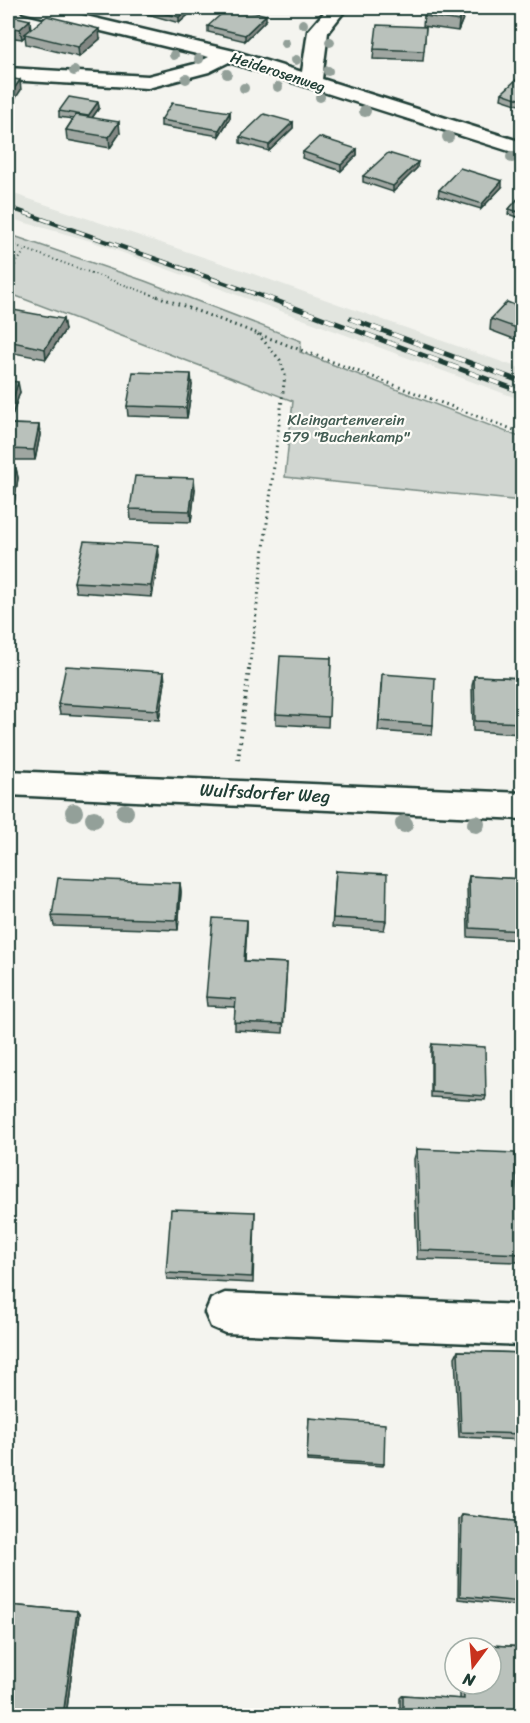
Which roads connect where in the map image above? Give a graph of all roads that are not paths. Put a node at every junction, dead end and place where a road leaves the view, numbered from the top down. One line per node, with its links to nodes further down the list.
1 (30, 8): 3 (street, Heiderosenweg)
2 (338, 8): 5 (street)
3 (227, 55): 4 (street); 5 (street, Heiderosenweg)
4 (8, 74)
5 (310, 82): 6 (street, Heiderosenweg)
6 (522, 149)
7 (8, 783): 8 (street, Wulfsdorfer Weg)
8 (522, 806)
9 (225, 1312): 10 (street)
10 (522, 1325)

